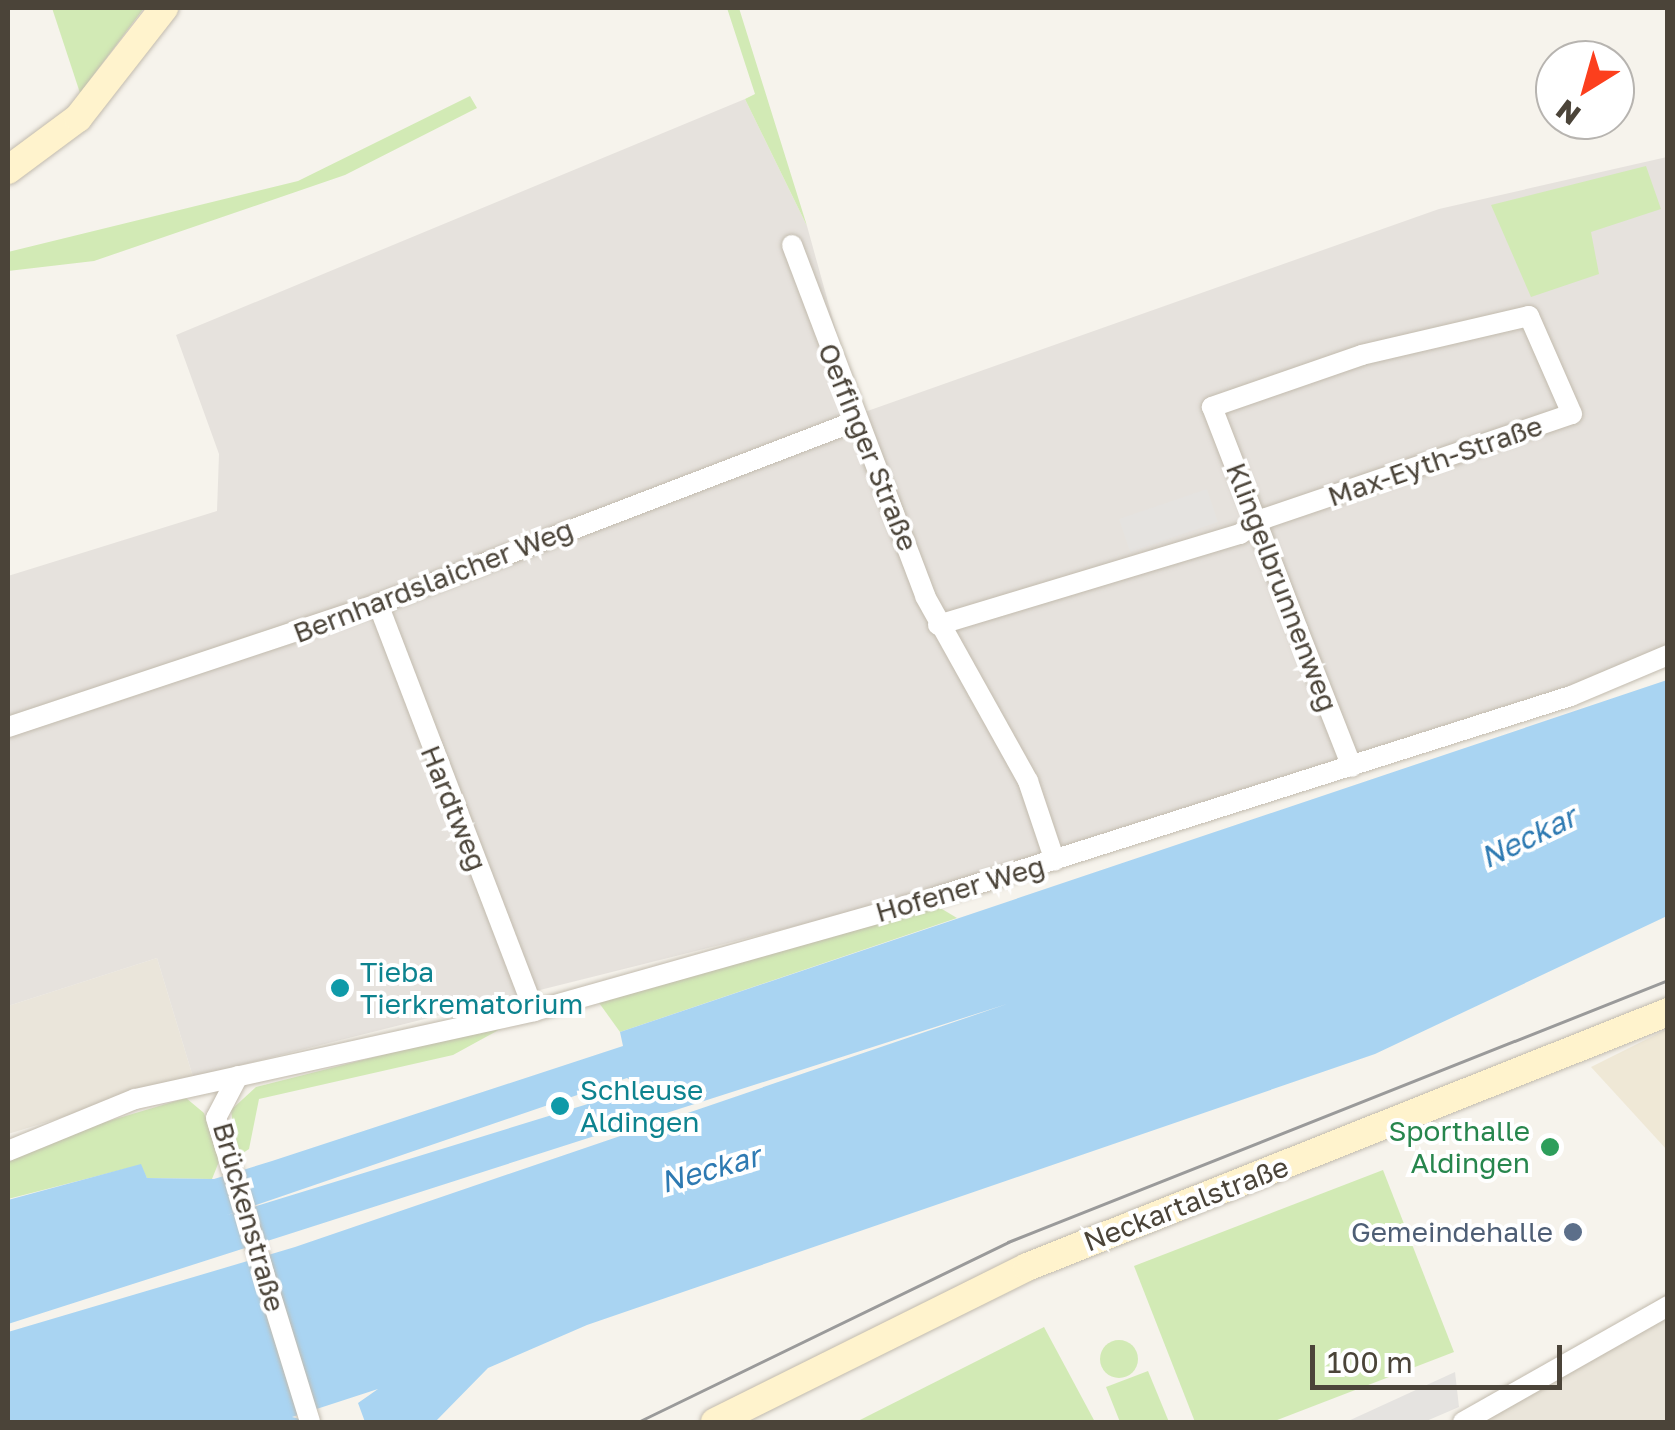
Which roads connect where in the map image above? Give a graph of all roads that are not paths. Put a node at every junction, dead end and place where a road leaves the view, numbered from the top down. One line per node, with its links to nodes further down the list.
1 (164, 8): 2 (main road)
2 (8, 170)
3 (792, 245): 5 (street, Oeffinger Straße)
4 (1212, 406): 6 (street, Klingelbrunnenweg); 6 (street, Max-Eyth-Straße)
5 (853, 422): 7 (street, Bernhardslaicher Weg); 8 (street, Oeffinger Straße)
6 (1258, 523): 8 (street, Max-Eyth-Straße); 11 (street, Klingelbrunnenweg)
7 (378, 604): 10 (street, Bernhardslaicher Weg); 13 (street, Hardtweg)
8 (938, 625): 12 (street, Oeffinger Straße)
9 (1668, 654): 11 (street, Hofener Weg)
10 (8, 726)
11 (1352, 767): 12 (street, Hofener Weg)
12 (1055, 861): 13 (street, Hofener Weg)
13 (534, 1011): 15 (street, Hofener Weg)
14 (1668, 1012): 20 (main road, Neckartalstraße)
15 (238, 1076): 16 (street); 19 (street, Brückenstraße)
16 (8, 1151)
17 (1668, 1306): 18 (street)
18 (1498, 1416): 21 (street)
19 (310, 1422)
20 (716, 1422)
21 (1463, 1422)

